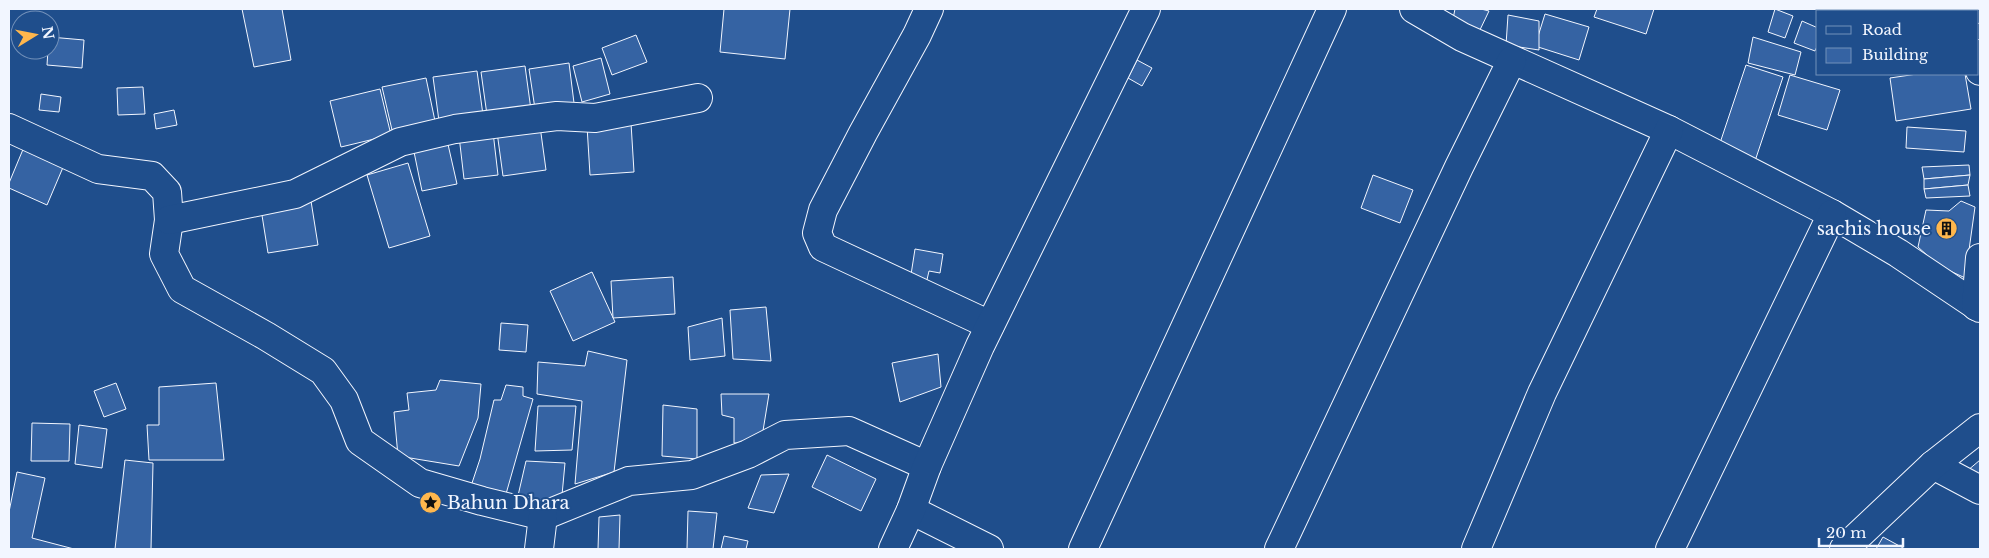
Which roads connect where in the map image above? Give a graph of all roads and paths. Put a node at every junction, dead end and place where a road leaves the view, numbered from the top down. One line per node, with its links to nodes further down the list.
1 (929, 9): 13 (street)
2 (1146, 9): 13 (street)
3 (1332, 9): 23 (street)
4 (1414, 9): 5 (street)
5 (1512, 60): 8 (street); 24 (street)
6 (698, 98): 10 (street)
7 (9, 128): 10 (street)
8 (1669, 130): 9 (street); 25 (street)
9 (1832, 214): 12 (street); 26 (street)
10 (169, 220): 19 (street)
11 (1980, 258): 12 (street)
12 (1978, 307)
13 (990, 325): 16 (street)
14 (1980, 428): 15 (street)
15 (1933, 465): 17 (street); 27 (street)
16 (927, 466): 18 (street); 19 (street)
17 (1980, 490)
18 (911, 510): 21 (street); 22 (street)
19 (543, 516): 20 (street)
20 (539, 549)
21 (893, 549)
22 (989, 549)
23 (1082, 549)
24 (1279, 549)
25 (1476, 549)
26 (1670, 549)
27 (1844, 549)

